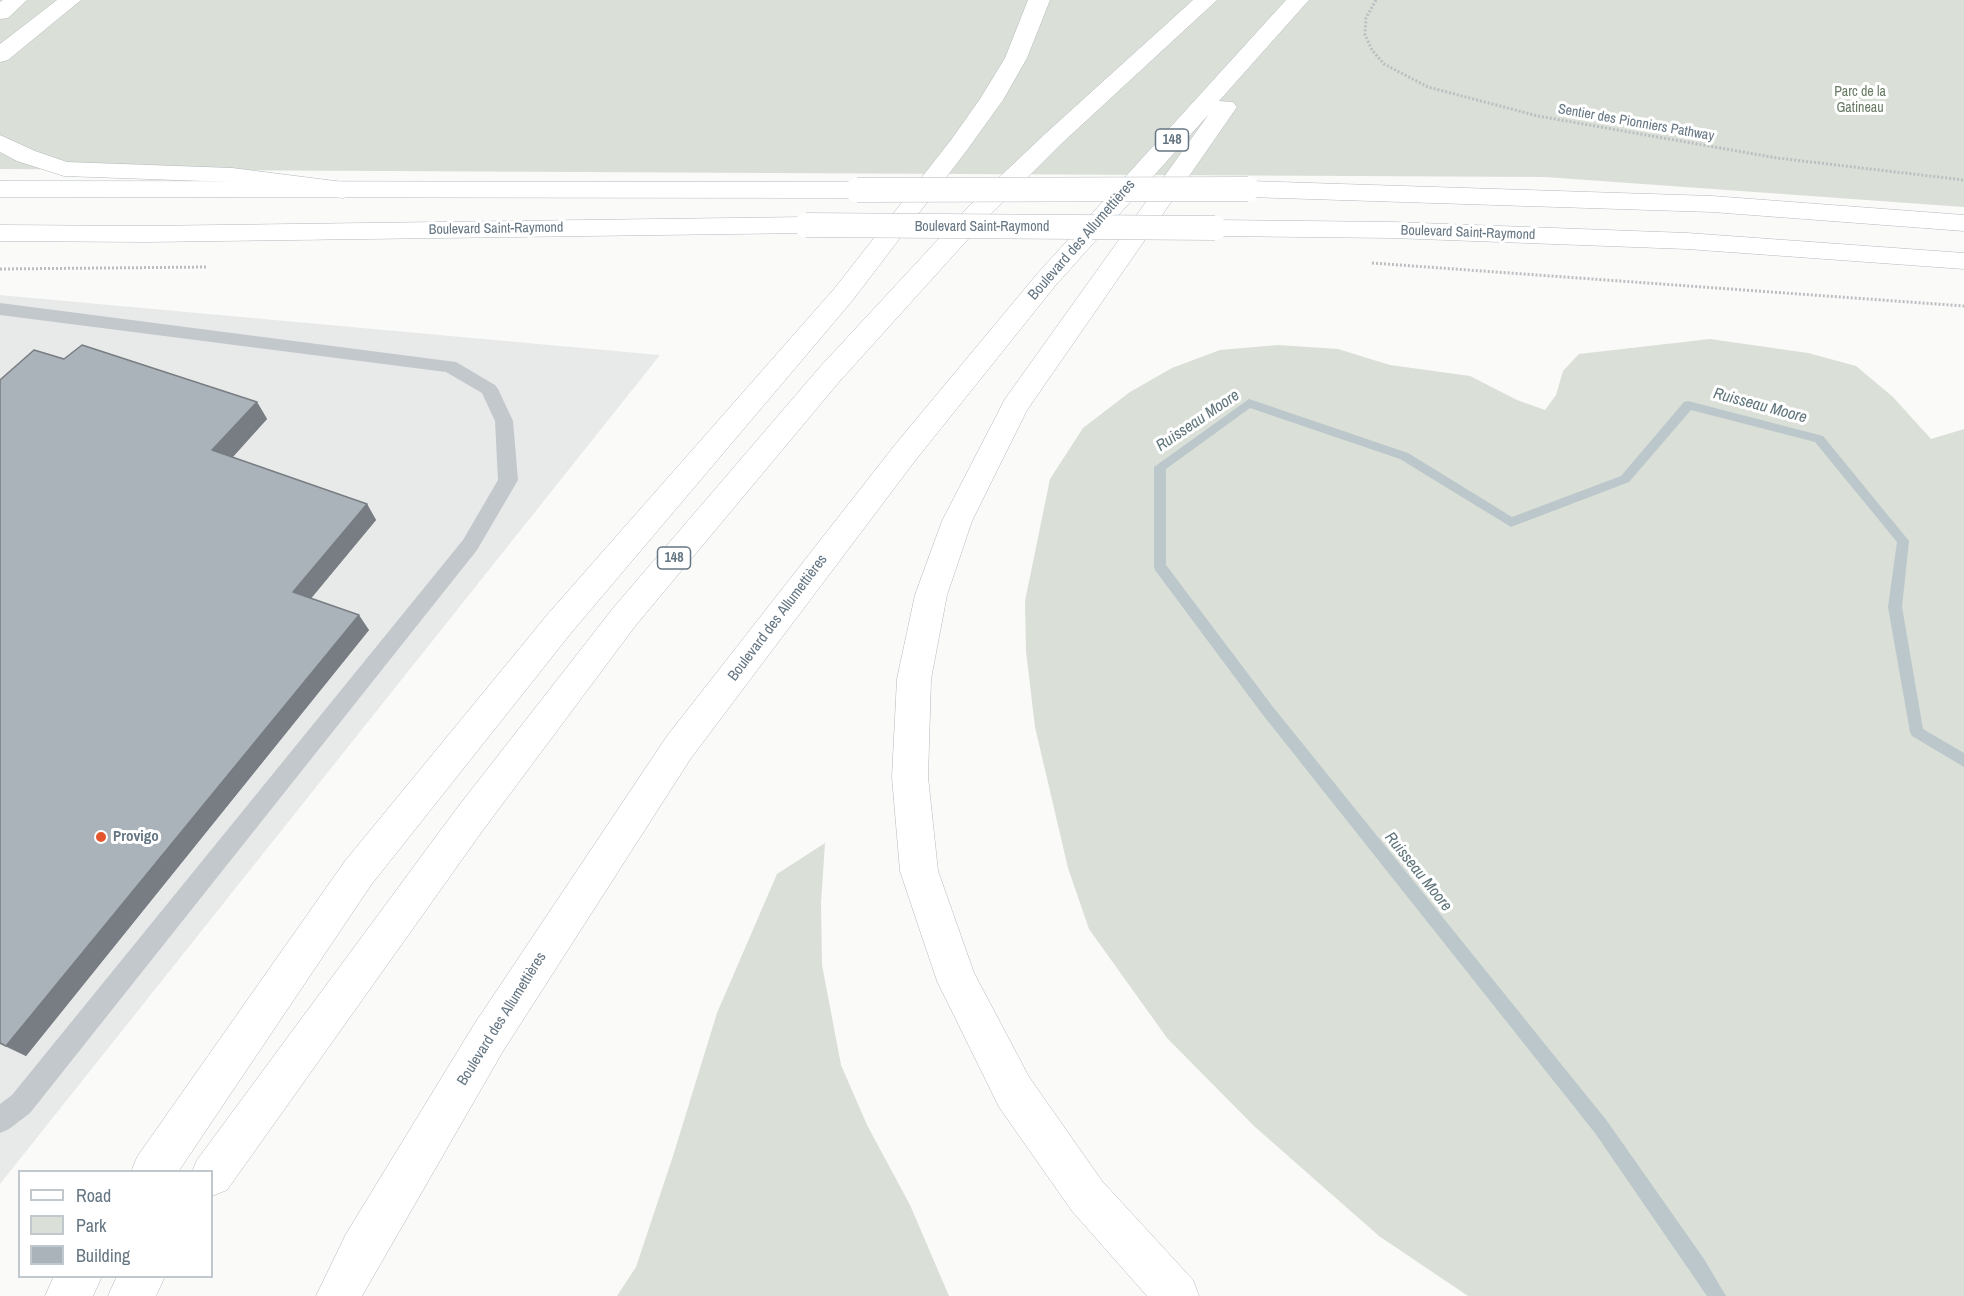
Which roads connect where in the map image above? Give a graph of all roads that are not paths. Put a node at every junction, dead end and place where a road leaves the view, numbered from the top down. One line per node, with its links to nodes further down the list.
1 (16, 0): 6 (main road)
2 (70, 0): 7 (main road)
3 (1039, 0): 18 (main road)
4 (1206, 0): 19 (main road, 148)
5 (1299, 0): 24 (main road, Boulevard des Allumettières / 148); 25 (main road)
6 (0, 13)
7 (0, 55)
8 (0, 142): 10 (main road)
9 (0, 189): 10 (main road)
10 (343, 190): 11 (main road, bridge)
11 (1964, 222)
12 (0, 233): 13 (main road, Boulevard Saint-Raymond)
13 (146, 234): 14 (main road); 15 (main road, Boulevard Saint-Raymond, bridge)
14 (0, 246)
15 (1964, 261)
16 (0, 309): 17 (lane)
17 (0, 1120)
18 (153, 1170)
19 (213, 1174)
20 (79, 1278): 22 (main road)
21 (142, 1278): 23 (main road)
22 (67, 1296)
23 (129, 1296)
24 (338, 1296)
25 (1177, 1296)

